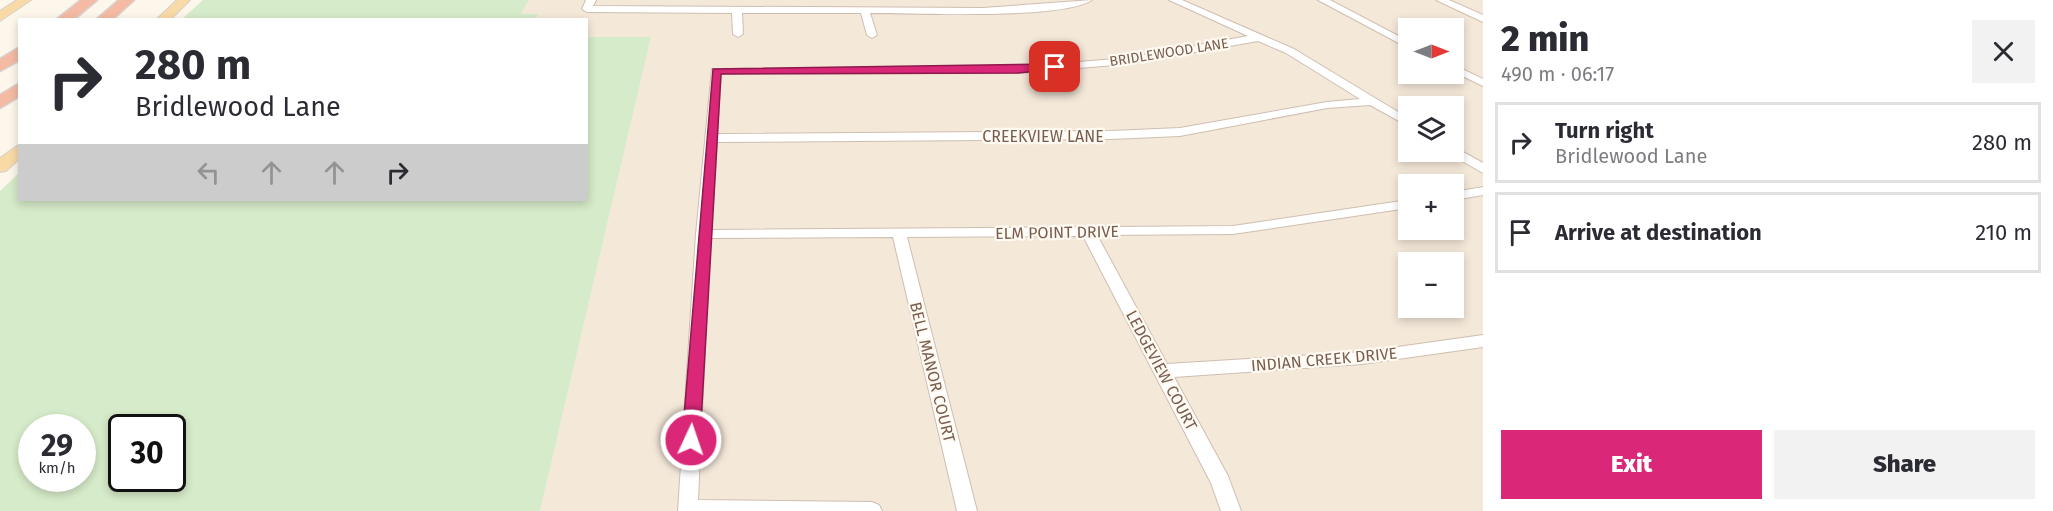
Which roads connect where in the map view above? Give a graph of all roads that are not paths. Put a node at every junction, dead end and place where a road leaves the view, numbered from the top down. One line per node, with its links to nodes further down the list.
1 (26, 0): 12 (main road)
2 (90, 0): 13 (highway)
3 (127, 0): 14 (highway)
4 (184, 0): 15 (main road)
5 (1087, 0): 11 (street)
6 (1174, 0): 19 (street)
7 (1323, 0): 20 (street)
8 (1441, 0): 16 (street)
9 (589, 5): 10 (street)
10 (737, 11): 11 (street); 17 (street)
11 (865, 11): 18 (street)
12 (0, 17)
13 (66, 18)
14 (105, 18)
15 (164, 18)
16 (1483, 19)
17 (738, 34)
18 (872, 35)
19 (1261, 37): 26 (street); 29 (street, BRIDLEWOOD LANE)
20 (1398, 40)
21 (18, 53): 22 (highway)
22 (0, 66)
23 (1464, 73): 24 (street)
24 (1483, 83)
25 (18, 89): 27 (highway)
26 (1373, 101): 28 (street); 29 (street, CREEKVIEW LANE)
27 (0, 104)
28 (1398, 117)
29 (711, 138): 39 (street)
30 (18, 151): 32 (main road)
31 (1464, 157): 33 (street)
32 (0, 167)
33 (1483, 169)
34 (1483, 191): 35 (street)
35 (1464, 194)
36 (1398, 205): 37 (street, ELM POINT DRIVE)
37 (1088, 232): 38 (street, ELM POINT DRIVE); 41 (street, LEDGEVIEW COURT)
38 (899, 233): 39 (street, ELM POINT DRIVE); 43 (street, BELL MANOR COURT)
39 (703, 234): 42 (street)
40 (1483, 341): 41 (street, INDIAN CREEK DRIVE)
41 (1163, 371): 44 (street, LEDGEVIEW COURT)
42 (872, 511)
43 (967, 511)
44 (1231, 511)

